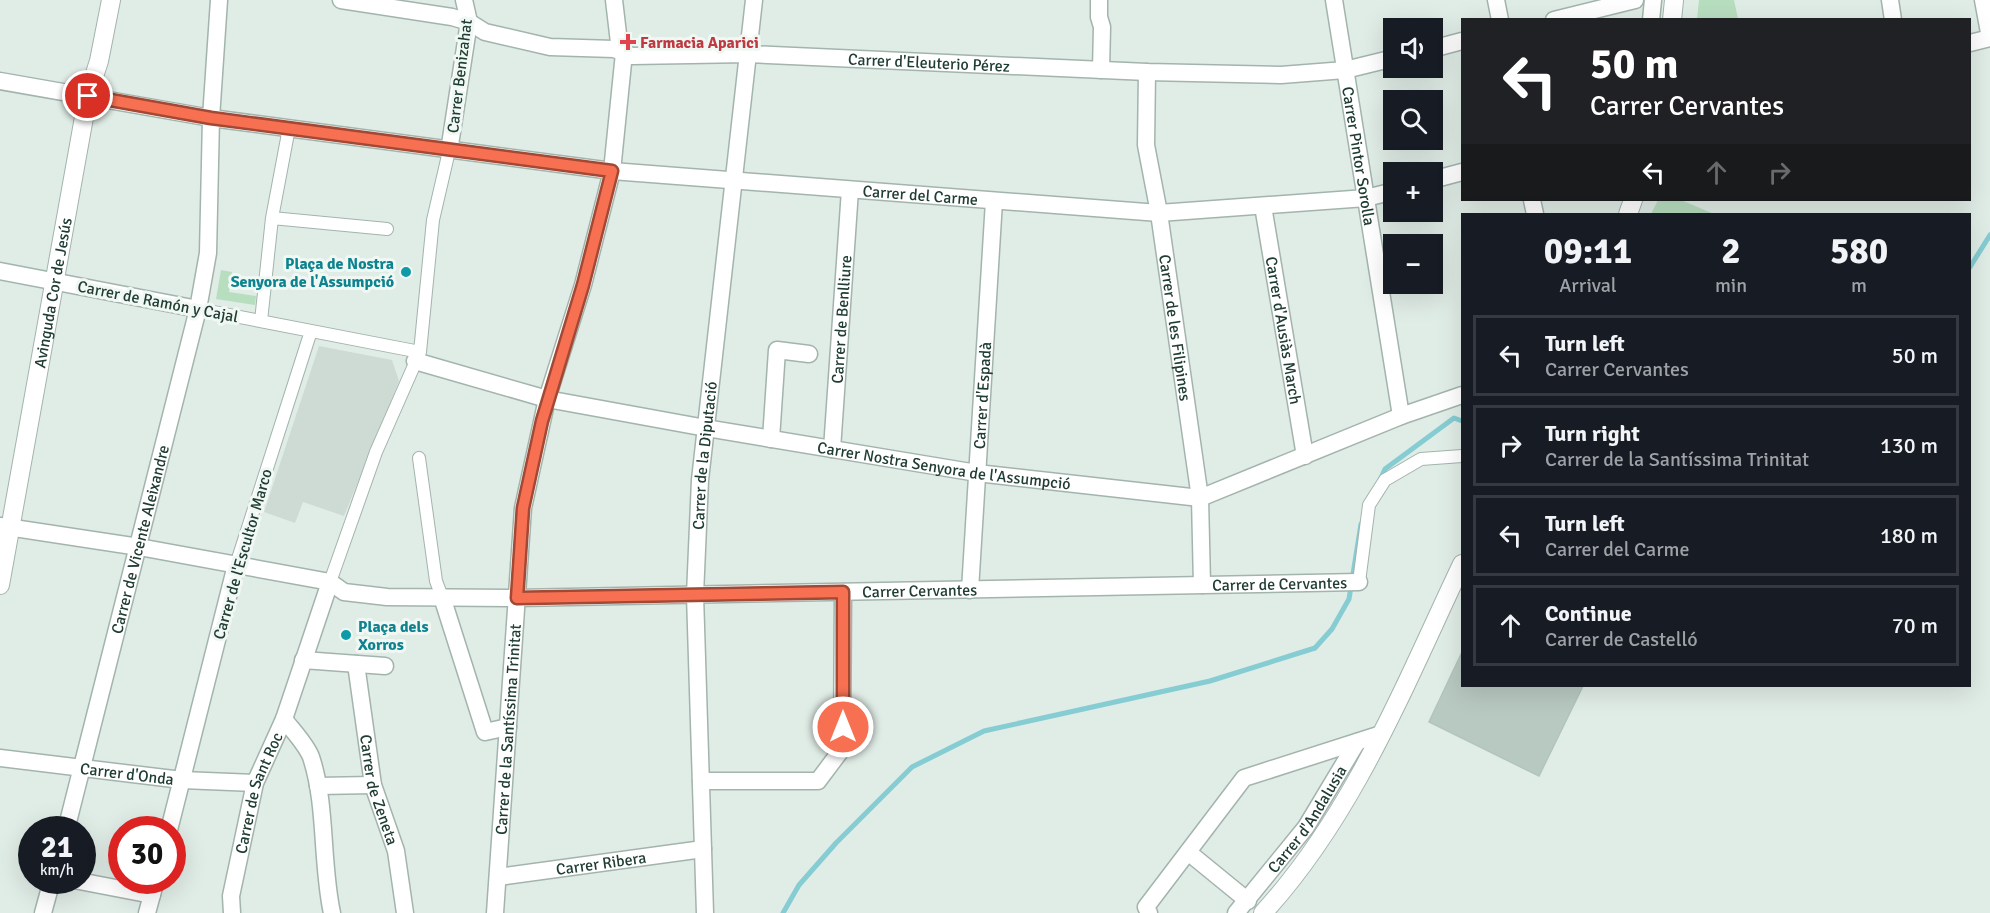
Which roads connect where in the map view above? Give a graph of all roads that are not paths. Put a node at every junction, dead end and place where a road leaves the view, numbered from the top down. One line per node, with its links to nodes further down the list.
1 (111, 0): 32 (street, Avinguda Cor de Jesús)
2 (219, 0): 33 (street, Carrer de Vicente Aleixandre)
3 (341, 0): 20 (street, Carrer d'Eleuterio Pérez)
4 (464, 0): 20 (street, Carrer Benizahat)
5 (614, 0): 25 (street, Carrer de la Santíssima Trinitat)
6 (754, 0): 26 (street, Carrer de la Diputació)
7 (1099, 0): 28 (street)
8 (1334, 0): 29 (street, Carrer Pintor Sorolla)
9 (1496, 0): 15 (street)
10 (1635, 0): 16 (street)
11 (1653, 0): 17 (street)
12 (1674, 0): 18 (street)
13 (1890, 0): 19 (street)
14 (1983, 0): 21 (street)
15 (1500, 18)
16 (1562, 18)
17 (1651, 18)
18 (1672, 18)
19 (1893, 18)
20 (469, 22): 25 (street, Carrer d'Eleuterio Pérez); 35 (street, Carrer Benizahat)
21 (1990, 38): 23 (street)
22 (1461, 41): 24 (street)
23 (1971, 43)
24 (1443, 46)
25 (622, 52): 26 (street, Carrer d'Eleuterio Pérez); 36 (street, Carrer de la Santíssima Trinitat)
26 (748, 54): 28 (street, Carrer d'Eleuterio Pérez); 39 (street, Carrer de la Diputació)
27 (1383, 61): 29 (street, Carrer d'Eleuterio Pérez)
28 (1101, 70): 30 (street, Carrer d'Eleuterio Pérez)
29 (1345, 70): 30 (street, Carrer d'Eleuterio Pérez); 42 (street, Carrer Pintor Sorolla)
30 (1148, 72): 45 (street, Carrer de les Filipines)
31 (0, 81): 32 (street, Carrer del Carme)
32 (88, 96): 33 (street, Carrer del Carme); 49 (street, Avinguda Cor de Jesús)
33 (211, 118): 34 (street, Carrer del Carme); 50 (street, Carrer de Vicente Aleixandre)
34 (289, 128): 35 (street, Carrer del Carme); 46 (street, Carrer de Ramón y Cajal)
35 (449, 151): 36 (street, Carrer del Carme); 54 (street)
36 (612, 171): 39 (street, Carrer del Carme); 56 (street, Carrer de la Santíssima Trinitat)
37 (1461, 172): 38 (street)
38 (1443, 177)
39 (733, 181): 40 (street, Carrer del Carme); 58 (street, Carrer de la Diputació)
40 (850, 190): 43 (street, Carrer del Carme); 60 (street, Carrer de Benlliure)
41 (1383, 193): 42 (street, Carrer del Carme)
42 (1366, 198): 44 (street, Carrer del Carme); 57 (street, Carrer Pintor Sorolla)
43 (994, 201): 45 (street, Carrer del Carme); 64 (street, Carrer d'Espadà)
44 (1263, 206): 45 (street, Carrer del Carme); 61 (street, Carrer d'Ausiàs March)
45 (1160, 213): 65 (street, Carrer de les Filipines)
46 (272, 218): 47 (street); 51 (street, Carrer de Ramón y Cajal)
47 (387, 229)
48 (0, 271): 49 (street, Carrer de Ramón y Cajal)
49 (55, 281): 50 (street, Carrer de Ramón y Cajal); 66 (street, Avinguda Cor de Jesús)
50 (198, 309): 51 (street, Carrer de Ramón y Cajal); 67 (street, Carrer de Vicente Aleixandre)
51 (261, 321): 52 (street, Carrer de Ramón y Cajal)
52 (311, 331): 54 (street, Carrer de Ramón y Cajal); 68 (street, Carrer de l'Escultor Marco)
53 (809, 354): 59 (street)
54 (418, 357): 56 (street, Carrer Nostra Senyora de l'Assumpció); 70 (street)
55 (1461, 395): 57 (street, Carrer Nostra Senyora de l'Assumpció)
56 (547, 399): 58 (street, Carrer Nostra Senyora de l'Assumpció); 78 (street, Carrer de la Santíssima Trinitat)
57 (1401, 416): 61 (street, Carrer Nostra Senyora de l'Assumpció)
58 (706, 428): 59 (street, Carrer Nostra Senyora de l'Assumpció); 76 (street, Carrer de la Diputació)
59 (771, 439): 60 (street, Carrer Nostra Senyora de l'Assumpció)
60 (832, 449): 64 (street, Carrer Nostra Senyora de l'Assumpció)
61 (1305, 456): 65 (street, Carrer Nostra Senyora de l'Assumpció)
62 (1461, 456): 71 (street)
63 (419, 458): 77 (street)
64 (977, 473): 65 (street, Carrer Nostra Senyora de l'Assumpció); 74 (street, Carrer d'Espadà)
65 (1200, 498): 73 (street, Carrer de les Filipines)
66 (5, 526): 67 (street); 72 (street, Avinguda Cor de Jesús)
67 (139, 547): 68 (street); 87 (street, Carrer de Vicente Aleixandre)
68 (236, 565): 70 (street); 88 (street, Carrer de l'Escultor Marco)
69 (1461, 566): 84 (street, Carrer d'Andalusia)
70 (330, 582): 77 (street, Carrer Cervantes); 81 (street)
71 (1359, 582): 73 (street, Carrer de Cervantes)
72 (0, 585)
73 (1202, 585): 74 (street, Carrer Cervantes)
74 (970, 590): 75 (street, Carrer Cervantes)
75 (843, 592): 76 (street, Carrer Cervantes); 89 (street)
76 (695, 595): 78 (street, Carrer Cervantes); 89 (street, Carrer de la Diputació)
77 (442, 597): 78 (street, Carrer Cervantes); 83 (street)
78 (517, 598): 83 (street, Carrer de la Santíssima Trinitat)
79 (356, 664): 80 (street); 81 (street); 91 (street, Carrer de Zeneta)
80 (385, 666)
81 (301, 668): 82 (street, Carrer de Sant Roc)
82 (284, 719): 90 (street, Carrer de Sant Roc); 92 (street)
83 (508, 728): 97 (street, Carrer de la Santíssima Trinitat)
84 (1381, 734): 85 (street); 110 (street, Carrer d'Andalusia)
85 (1357, 742): 96 (street); 100 (street, Carrer d'Andalusia)
86 (0, 758): 87 (street, Carrer d'Onda)
87 (83, 769): 88 (street, Carrer d'Onda); 93 (street, Carrer de Vicente Aleixandre)
88 (182, 780): 90 (street, Carrer d'Onda); 94 (street, Carrer de l'Escultor Marco)
89 (701, 781): 95 (street, Carrer de la Diputació)
90 (255, 783): 103 (street, Carrer de Sant Roc)
91 (373, 785): 92 (street); 105 (street, Carrer de Zeneta)
92 (318, 786): 104 (street)
93 (70, 816)
94 (173, 816)
95 (703, 849): 97 (street, Carrer Ribera); 107 (street, Carrer de la Diputació)
96 (1188, 852): 100 (street); 108 (street)
97 (498, 877): 106 (street, Carrer de la Santíssima Trinitat)
98 (48, 894): 101 (street)
99 (152, 894): 102 (street)
100 (1248, 900): 109 (street, Carrer d'Andalusia)
101 (42, 913)
102 (147, 913)
103 (232, 913)
104 (332, 913)
105 (405, 913)
106 (495, 913)
107 (705, 913)
108 (1149, 913)
109 (1236, 913)
110 (1263, 913)

